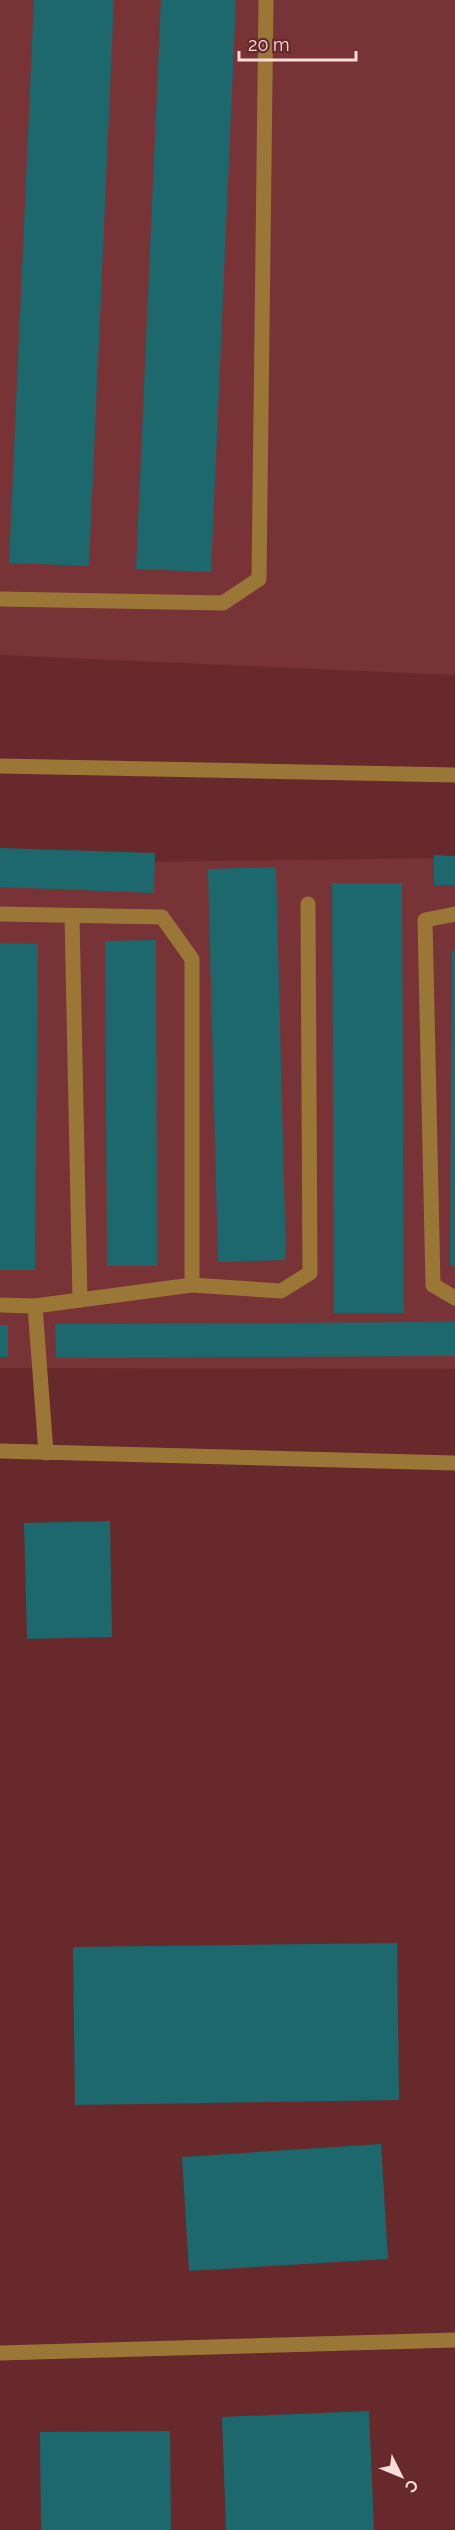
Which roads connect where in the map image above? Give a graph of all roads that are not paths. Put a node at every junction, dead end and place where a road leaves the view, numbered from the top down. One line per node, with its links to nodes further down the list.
1 (266, 0): 2 (street)
2 (0, 599)
3 (0, 766): 4 (street)
4 (455, 775)
5 (308, 904): 9 (street)
6 (0, 914): 8 (street)
7 (455, 914): 10 (street)
8 (72, 916): 9 (street); 11 (street)
9 (192, 1285): 11 (street)
10 (455, 1298)
11 (80, 1300): 13 (street)
12 (0, 1305): 13 (street)
13 (35, 1306): 15 (street)
14 (0, 1451): 15 (street)
15 (46, 1453): 16 (street)
16 (455, 1463)
17 (455, 2340): 18 (street)
18 (0, 2353)

